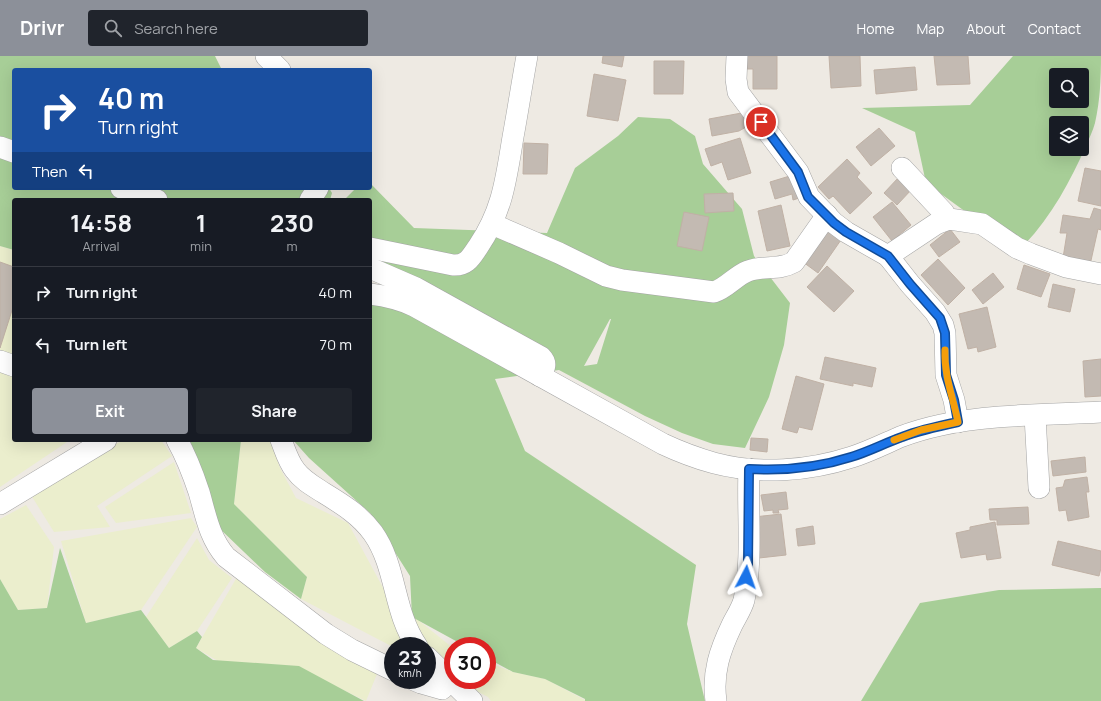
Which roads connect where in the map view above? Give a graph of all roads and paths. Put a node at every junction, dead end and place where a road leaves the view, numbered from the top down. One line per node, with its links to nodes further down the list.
1 (266, 56): 4 (street)
2 (527, 56): 12 (street)
3 (737, 56): 10 (street)
4 (278, 68)
5 (0, 148): 6 (street)
6 (12, 151)
7 (902, 168): 11 (street)
8 (127, 190): 9 (street)
9 (151, 198)
10 (827, 215): 12 (street); 14 (street)
11 (945, 220): 14 (street); 16 (street)
12 (492, 224): 13 (street)
13 (372, 248)
14 (888, 256): 23 (street)
15 (372, 269): 20 (street)
16 (1101, 274)
17 (372, 294): 20 (street)
18 (0, 361): 19 (street)
19 (12, 365)
20 (540, 376): 27 (street)
21 (1101, 412): 22 (street)
22 (1035, 416): 23 (street); 28 (street)
23 (958, 422): 27 (street)
24 (97, 442): 29 (street)
25 (177, 442): 31 (street)
26 (282, 442): 30 (street)
27 (749, 469): 36 (street)
28 (1039, 488)
29 (0, 504)
30 (411, 637)
31 (384, 666)
32 (436, 666): 33 (street)
33 (444, 674)
34 (459, 689): 35 (street)
35 (472, 701)
36 (716, 701)

